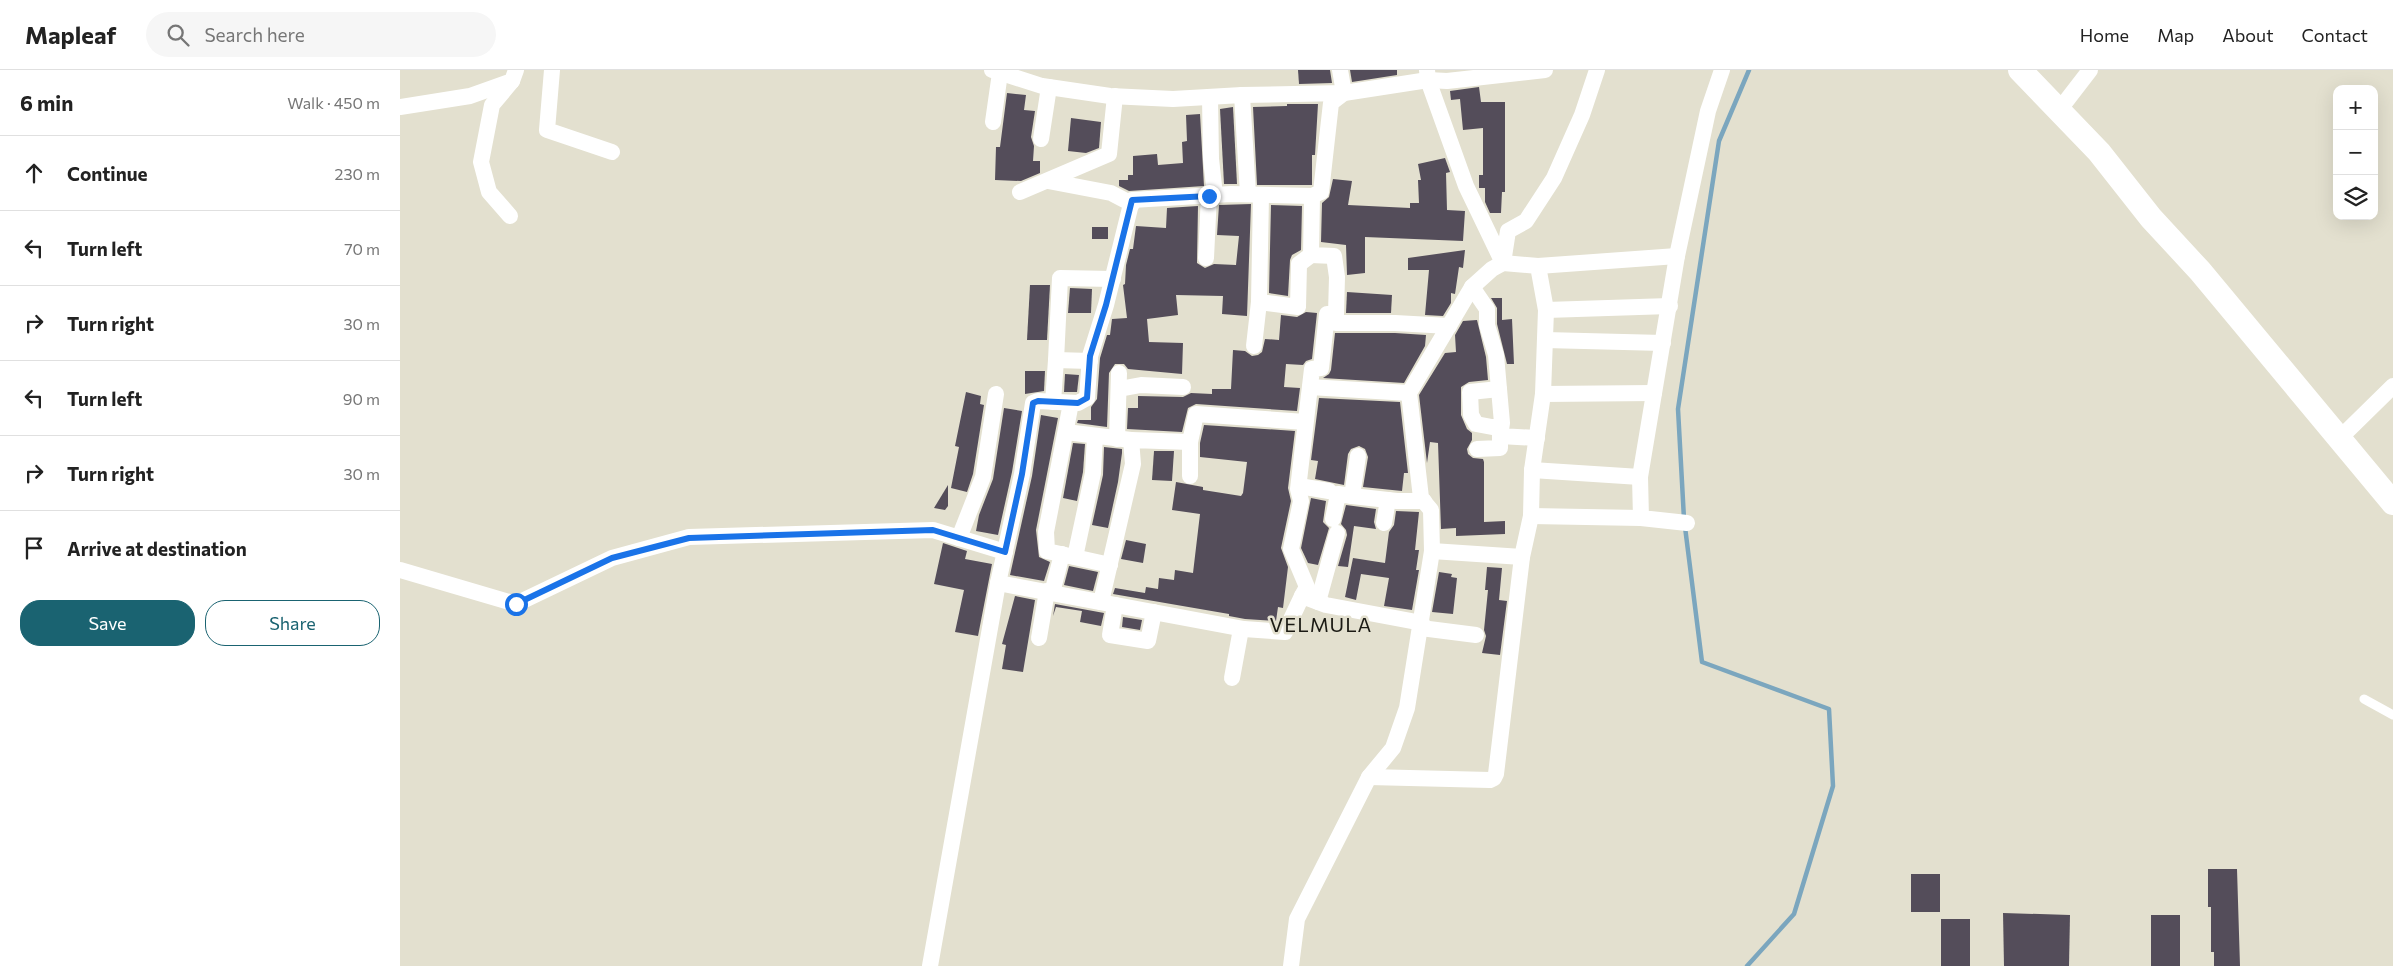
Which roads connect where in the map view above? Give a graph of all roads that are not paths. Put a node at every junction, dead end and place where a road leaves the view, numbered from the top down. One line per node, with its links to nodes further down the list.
1 (552, 70): 22 (street)
2 (1340, 70): 14 (street)
3 (1545, 70): 11 (street)
4 (1583, 70): 5 (street)
5 (1591, 70)
6 (1597, 70): 33 (street)
7 (1722, 70): 31 (street)
8 (2020, 70): 19 (street)
9 (2090, 70): 19 (street)
10 (1004, 72): 13 (street); 20 (street)
11 (1427, 75): 14 (street); 33 (street)
12 (514, 76): 18 (street); 29 (street)
13 (1049, 87): 16 (street); 21 (street)
14 (1344, 93): 15 (street); 27 (street)
15 (1242, 94): 17 (street); 26 (street)
16 (1115, 96): 17 (street); 23 (street)
17 (1210, 97): 25 (street)
18 (400, 107)
19 (2060, 109): 64 (street)
20 (993, 122)
21 (1041, 139)
22 (612, 152)
23 (1048, 181): 24 (street); 28 (street)
24 (1020, 192)
25 (1212, 195): 26 (street); 28 (street); 32 (street)
26 (1254, 195): 27 (street); 37 (street)
27 (1312, 196): 30 (street)
28 (1132, 204): 35 (street)
29 (510, 216)
30 (1311, 255): 37 (street); 40 (street)
31 (1677, 256): 34 (street); 38 (street)
32 (1206, 258)
33 (1503, 263): 34 (street); 36 (street)
34 (1538, 266): 39 (street)
35 (1113, 279): 45 (street); 46 (street)
36 (1472, 288): 41 (street); 52 (street)
37 (1259, 302): 44 (street)
38 (1670, 306): 39 (street); 43 (street)
39 (1546, 310): 42 (street)
40 (1336, 314): 41 (street); 50 (street)
41 (1449, 326): 53 (street)
42 (1544, 340): 43 (street); 56 (street)
43 (1663, 343): 54 (street)
44 (1254, 346)
45 (1056, 360): 46 (street); 57 (street)
46 (1090, 361): 58 (street)
47 (1120, 373): 51 (street)
48 (2393, 386): 64 (street)
49 (1183, 387): 51 (street)
50 (1310, 387): 53 (street); 59 (street)
51 (1119, 389): 65 (street)
52 (1499, 389): 60 (street); 60 (street)
53 (1409, 393): 76 (street)
54 (1654, 393): 56 (street); 71 (street)
55 (996, 394): 82 (street)
56 (1543, 394): 63 (street)
57 (1053, 402): 58 (street); 84 (street)
58 (1071, 403): 61 (street)
59 (1305, 422): 66 (street); 72 (street)
60 (1500, 431): 63 (street); 67 (street)
61 (1066, 432): 62 (street); 85 (street)
62 (1095, 436): 65 (street); 85 (street)
63 (1537, 438): 69 (street)
64 (2339, 439): 77 (street)
65 (1124, 440): 66 (street); 87 (street)
66 (1190, 442): 70 (street)
67 (1477, 449)
68 (1358, 456): 74 (street)
69 (1532, 470): 71 (street); 78 (street)
70 (1190, 476)
71 (1640, 477): 79 (street)
72 (1299, 486): 73 (street); 91 (street)
73 (1329, 491)
74 (1352, 496): 75 (street); 91 (street)
75 (1388, 500): 76 (street); 80 (street)
76 (1424, 502): 83 (street)
77 (2393, 503)
78 (1531, 516): 79 (street); 86 (street)
79 (1641, 518): 81 (street)
80 (1384, 523)
81 (1687, 523)
82 (959, 538): 84 (street); 88 (street)
83 (1432, 551): 86 (street); 94 (street)
84 (1005, 552): 89 (street)
85 (1069, 556): 87 (street); 90 (street)
86 (1522, 557): 101 (street)
87 (1110, 565): 92 (street)
88 (400, 570)
89 (998, 583): 90 (street); 102 (street)
90 (1049, 592): 92 (street); 97 (street)
91 (1310, 599): 94 (street); 95 (street)
92 (1108, 603): 93 (street); 93 (street)
93 (1154, 612): 95 (street)
94 (1421, 625): 96 (street); 101 (street)
95 (1241, 629): 98 (street)
96 (1476, 635)
97 (1039, 638)
98 (1232, 678)
99 (2364, 699): 100 (lane)
100 (2393, 716)
101 (1369, 777): 103 (street)
102 (930, 966)
103 (1291, 966)

